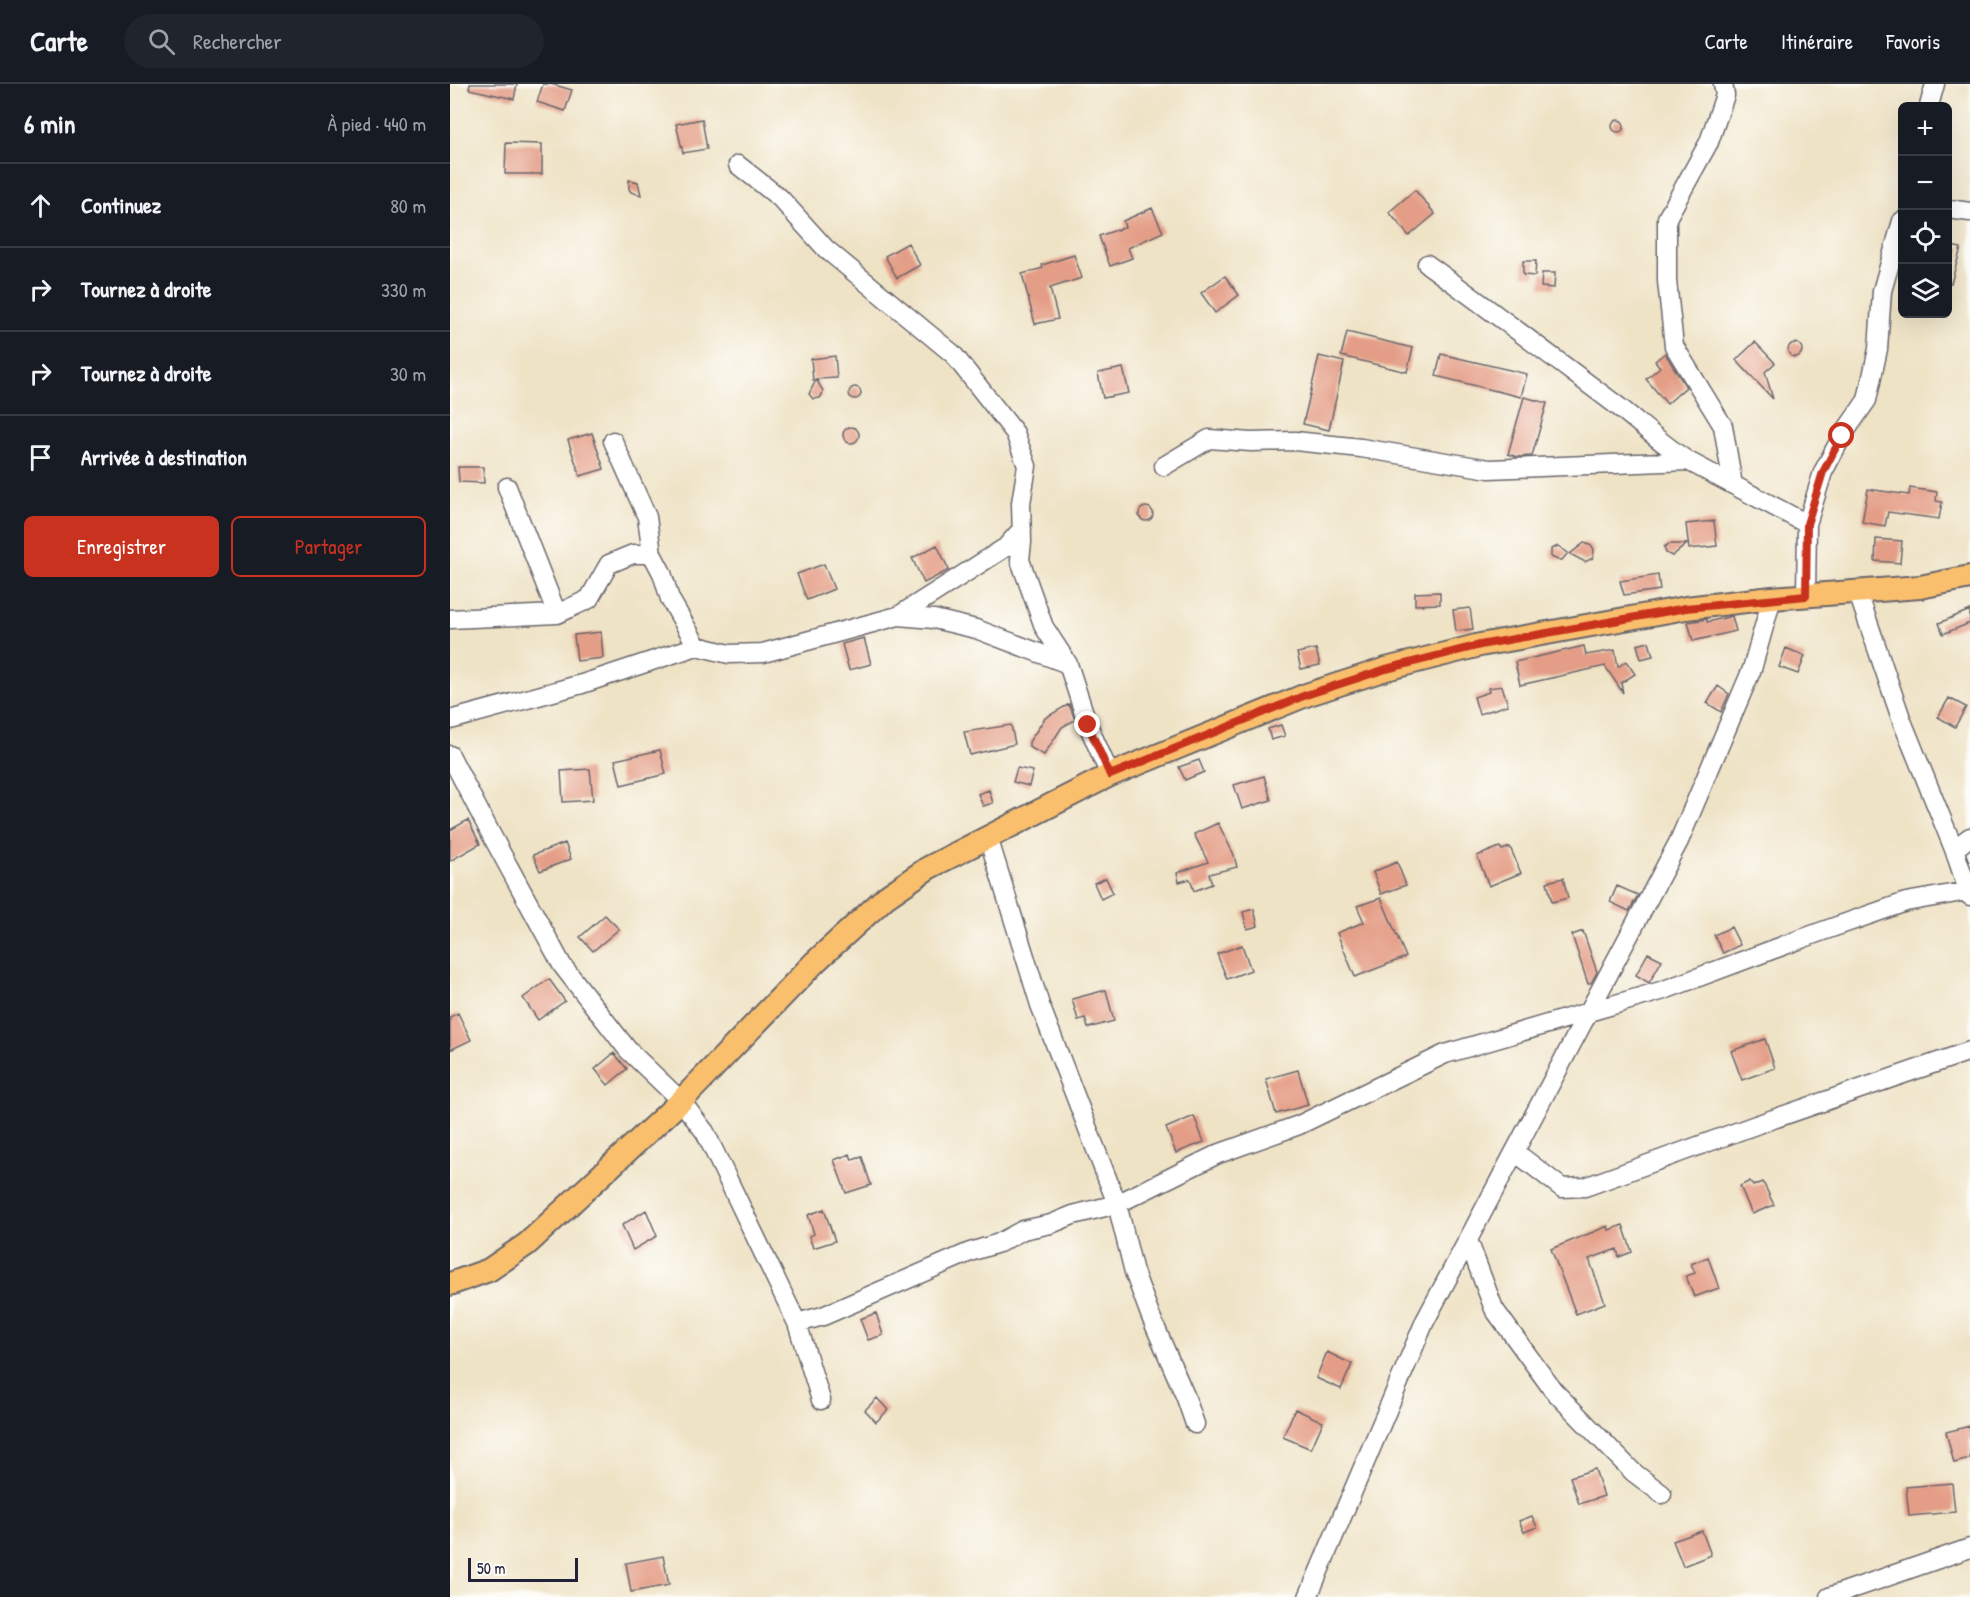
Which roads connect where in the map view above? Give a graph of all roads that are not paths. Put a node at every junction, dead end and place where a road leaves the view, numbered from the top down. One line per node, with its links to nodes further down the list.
1 (1723, 84): 12 (street)
2 (1935, 84): 3 (street)
3 (1930, 102)
4 (738, 165): 15 (street)
5 (1952, 210): 6 (street)
6 (1970, 212)
7 (1898, 235): 14 (street)
8 (1427, 264): 10 (street)
9 (613, 441): 16 (street)
10 (1688, 461): 11 (street); 12 (street)
11 (1164, 466)
12 (1733, 485): 14 (street)
13 (507, 487): 21 (street)
14 (1807, 524): 19 (street)
15 (1022, 529): 22 (street); 25 (street)
16 (652, 554): 21 (street); 24 (street)
17 (1970, 577): 18 (main road)
18 (1858, 593): 19 (main road); 31 (street)
19 (1806, 596): 20 (main road)
20 (1772, 598): 28 (main road); 33 (street)
21 (557, 614): 23 (street)
22 (898, 616): 24 (street); 25 (street)
23 (450, 619)
24 (697, 646): 26 (street)
25 (1068, 664): 28 (street)
26 (450, 720)
27 (450, 755): 35 (street)
28 (1110, 775): 29 (main road)
29 (988, 837): 35 (main road); 37 (street)
30 (1970, 837): 31 (street)
31 (1954, 849): 32 (street)
32 (1969, 894): 33 (street)
33 (1589, 1013): 36 (street); 37 (street)
34 (1970, 1052): 36 (street)
35 (681, 1101): 39 (main road); 40 (street)
36 (1515, 1152): 38 (street)
37 (1117, 1204): 40 (street); 42 (street)
38 (1468, 1240): 43 (street); 45 (street)
39 (450, 1284)
40 (797, 1323): 41 (street)
41 (821, 1400)
42 (1195, 1424)
43 (1662, 1494)
44 (1970, 1548): 46 (street)
45 (1308, 1597)
46 (1829, 1597)

